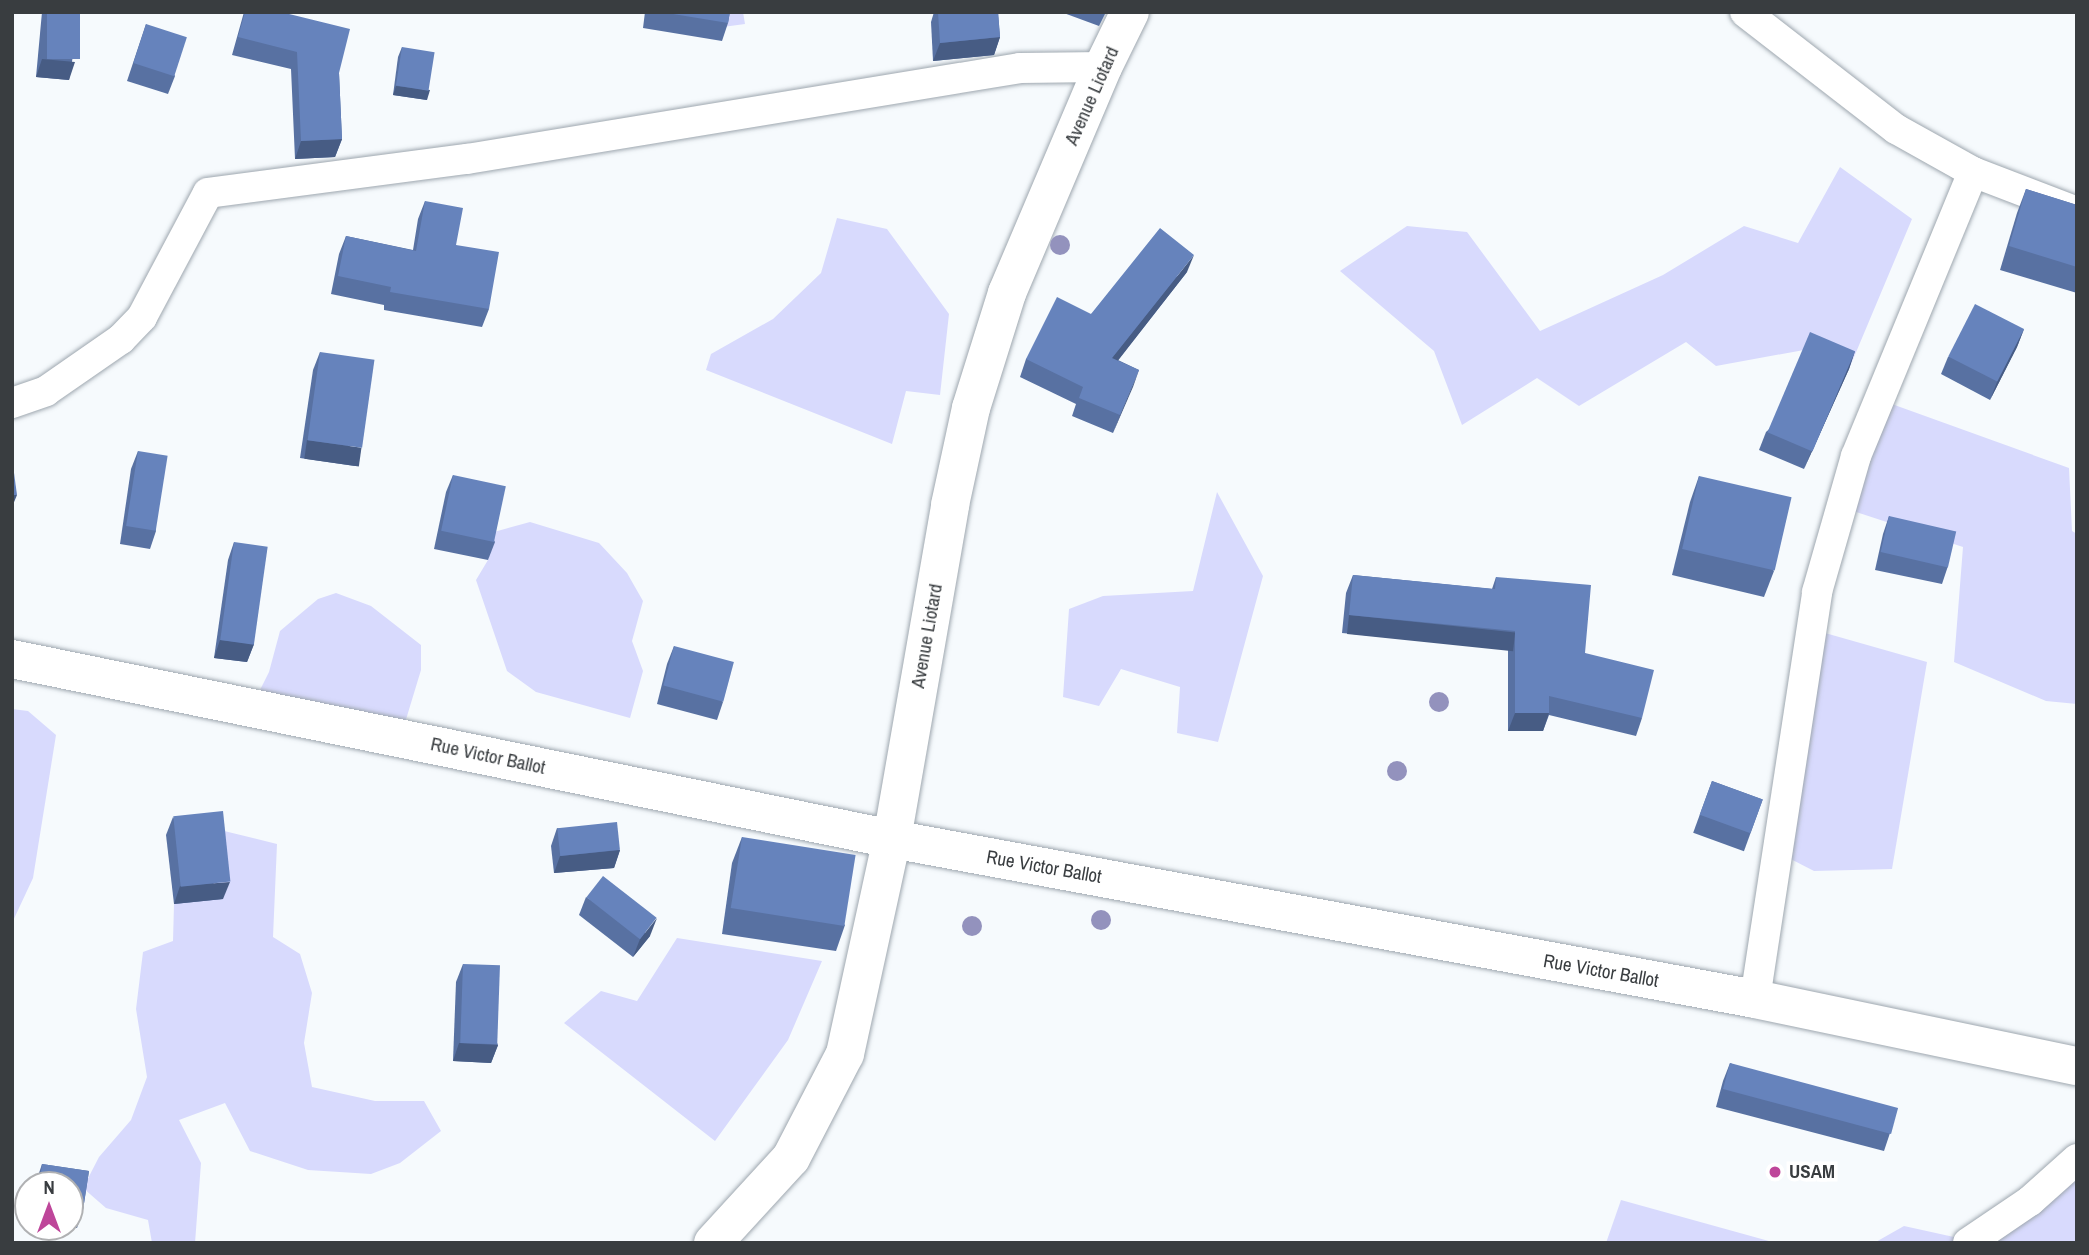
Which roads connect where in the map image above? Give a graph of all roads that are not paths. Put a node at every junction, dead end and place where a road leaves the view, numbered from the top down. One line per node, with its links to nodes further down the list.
1 (1130, 12): 3 (main road, Avenue Liotard)
2 (1745, 12): 4 (street)
3 (1103, 67): 6 (street); 8 (main road, Avenue Liotard)
4 (1973, 172): 5 (street); 9 (street)
5 (2077, 212)
6 (12, 402)
7 (12, 659): 8 (main road, Rue Victor Ballot)
8 (892, 839): 9 (main road, Rue Victor Ballot); 12 (main road, Avenue Liotard)
9 (1755, 999): 10 (main road, Rue Victor Ballot)
10 (2077, 1066)
11 (2077, 1159): 13 (street)
12 (713, 1243)
13 (1968, 1243)

